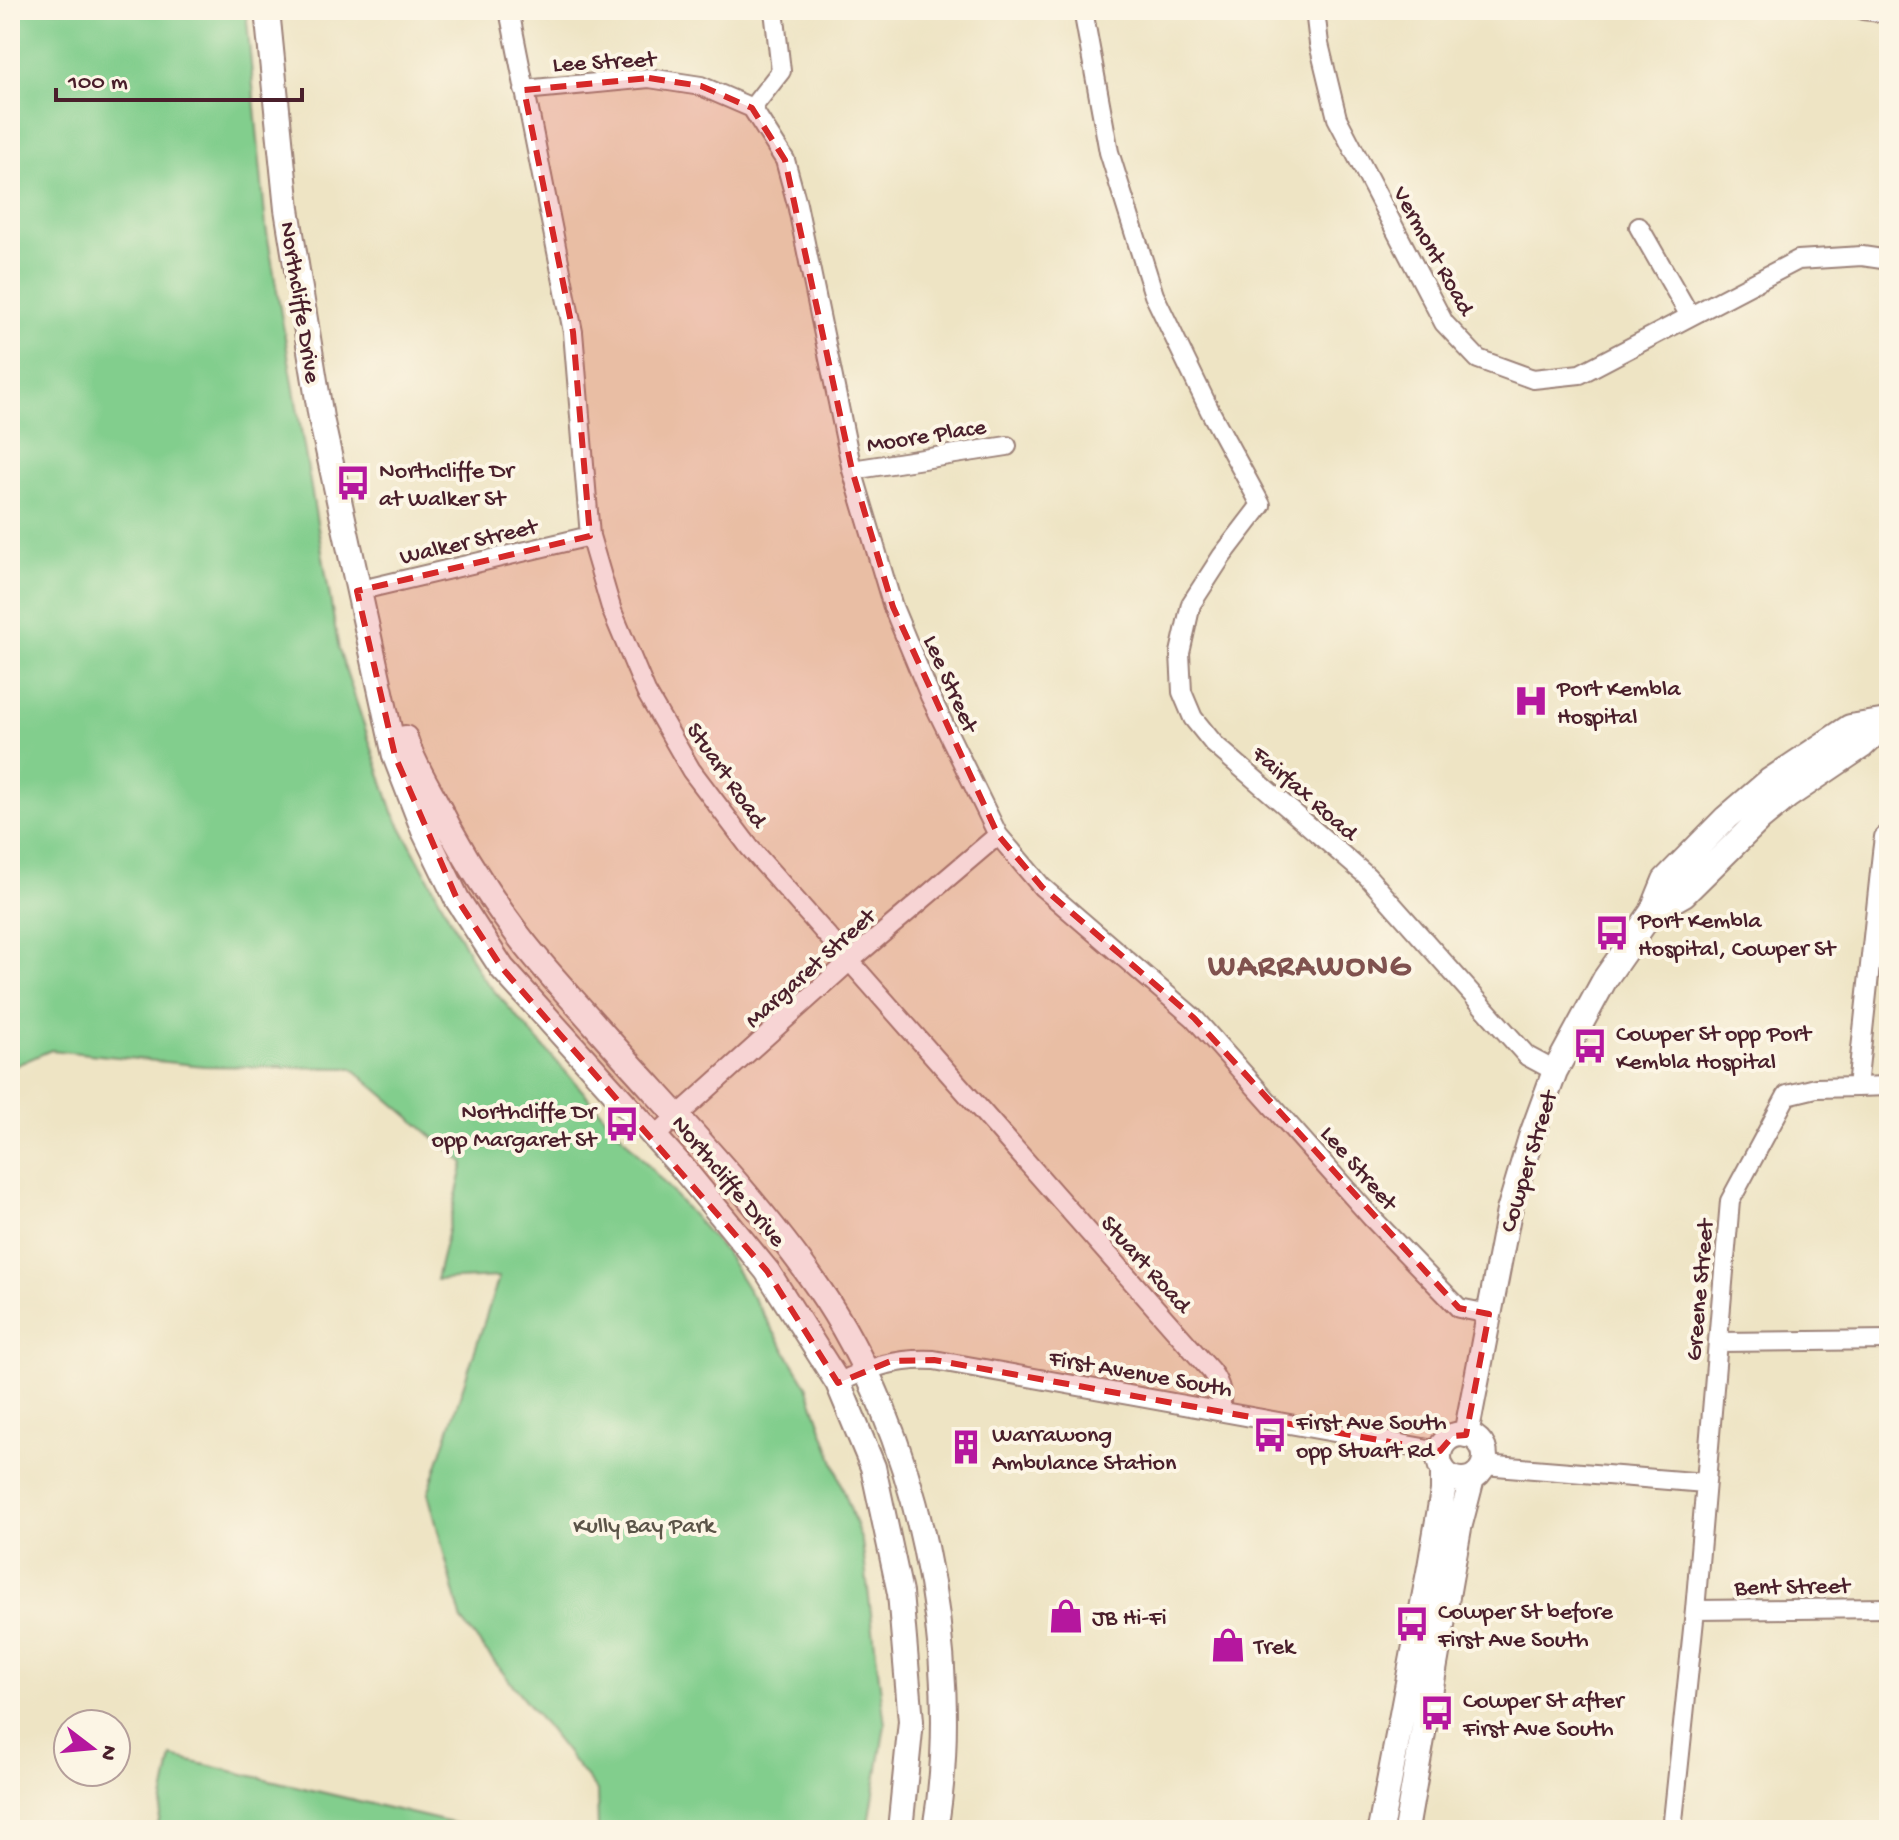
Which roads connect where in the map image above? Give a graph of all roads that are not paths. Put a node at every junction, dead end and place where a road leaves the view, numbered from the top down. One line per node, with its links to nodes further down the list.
1 (267, 10): 16 (main road, Northcliffe Drive)
2 (509, 10): 8 (street, Stuart Road)
3 (774, 10): 9 (street)
4 (1083, 10): 25 (street, Fairfax Road)
5 (1315, 10): 12 (street, Vermont Road)
6 (1863, 10): 7 (street)
7 (1889, 13)
8 (524, 90): 9 (street, Lee Street); 15 (street, Stuart Road)
9 (752, 108): 14 (street, Lee Street)
10 (1639, 227): 12 (street)
11 (1889, 260): 12 (street, Vermont Road)
12 (1690, 316)
13 (1007, 446): 14 (street, Moore Place)
14 (852, 470): 21 (street, Lee Street)
15 (590, 536): 16 (street, Walker Street); 24 (street, Stuart Road)
16 (357, 591): 28 (main road, Northcliffe Drive); 29 (main road, Northcliffe Drive)
17 (1888, 722): 18 (main road, Cowper Street); 19 (main road, Cowper Street)
18 (1788, 796): 19 (main road); 22 (main road, Cowper Street)
19 (1726, 818): 22 (main road); 23 (main road, Cowper Street)
20 (1889, 833): 27 (street)
21 (998, 835): 24 (street, Margaret Street); 30 (street, Lee Street)
22 (1711, 866): 23 (main road, Cowper Street)
23 (1652, 912): 25 (main road, Cowper Street)
24 (850, 961): 28 (street, Margaret Street); 35 (street, Stuart Road)
25 (1555, 1071): 30 (main road, Cowper Street)
26 (1889, 1086): 27 (street)
27 (1857, 1087): 32 (street, Greene Street)
28 (677, 1118): 29 (street, Margaret Street); 33 (main road, Northcliffe Drive)
29 (654, 1137): 34 (main road, Northcliffe Drive)
30 (1489, 1314): 36 (main road, Cowper Street)
31 (1889, 1340): 32 (street)
32 (1719, 1342): 39 (street, Greene Street)
33 (866, 1369): 34 (street, First Avenue South); 35 (street, First Avenue South); 43 (main road, Northcliffe Drive)
34 (838, 1383): 42 (main road, Northcliffe Drive)
35 (1220, 1411): 37 (street, First Avenue South)
36 (1466, 1435): 37 (main road); 38 (main road)
37 (1442, 1461): 38 (main road); 44 (main road)
38 (1478, 1471): 39 (street); 45 (main road)
39 (1705, 1483): 41 (street, Greene Street)
40 (1889, 1608): 41 (street, Bent Street)
41 (1695, 1610): 46 (street, Greene Street)
42 (900, 1830)
43 (935, 1830)
44 (1380, 1830)
45 (1406, 1830)
46 (1672, 1830)

